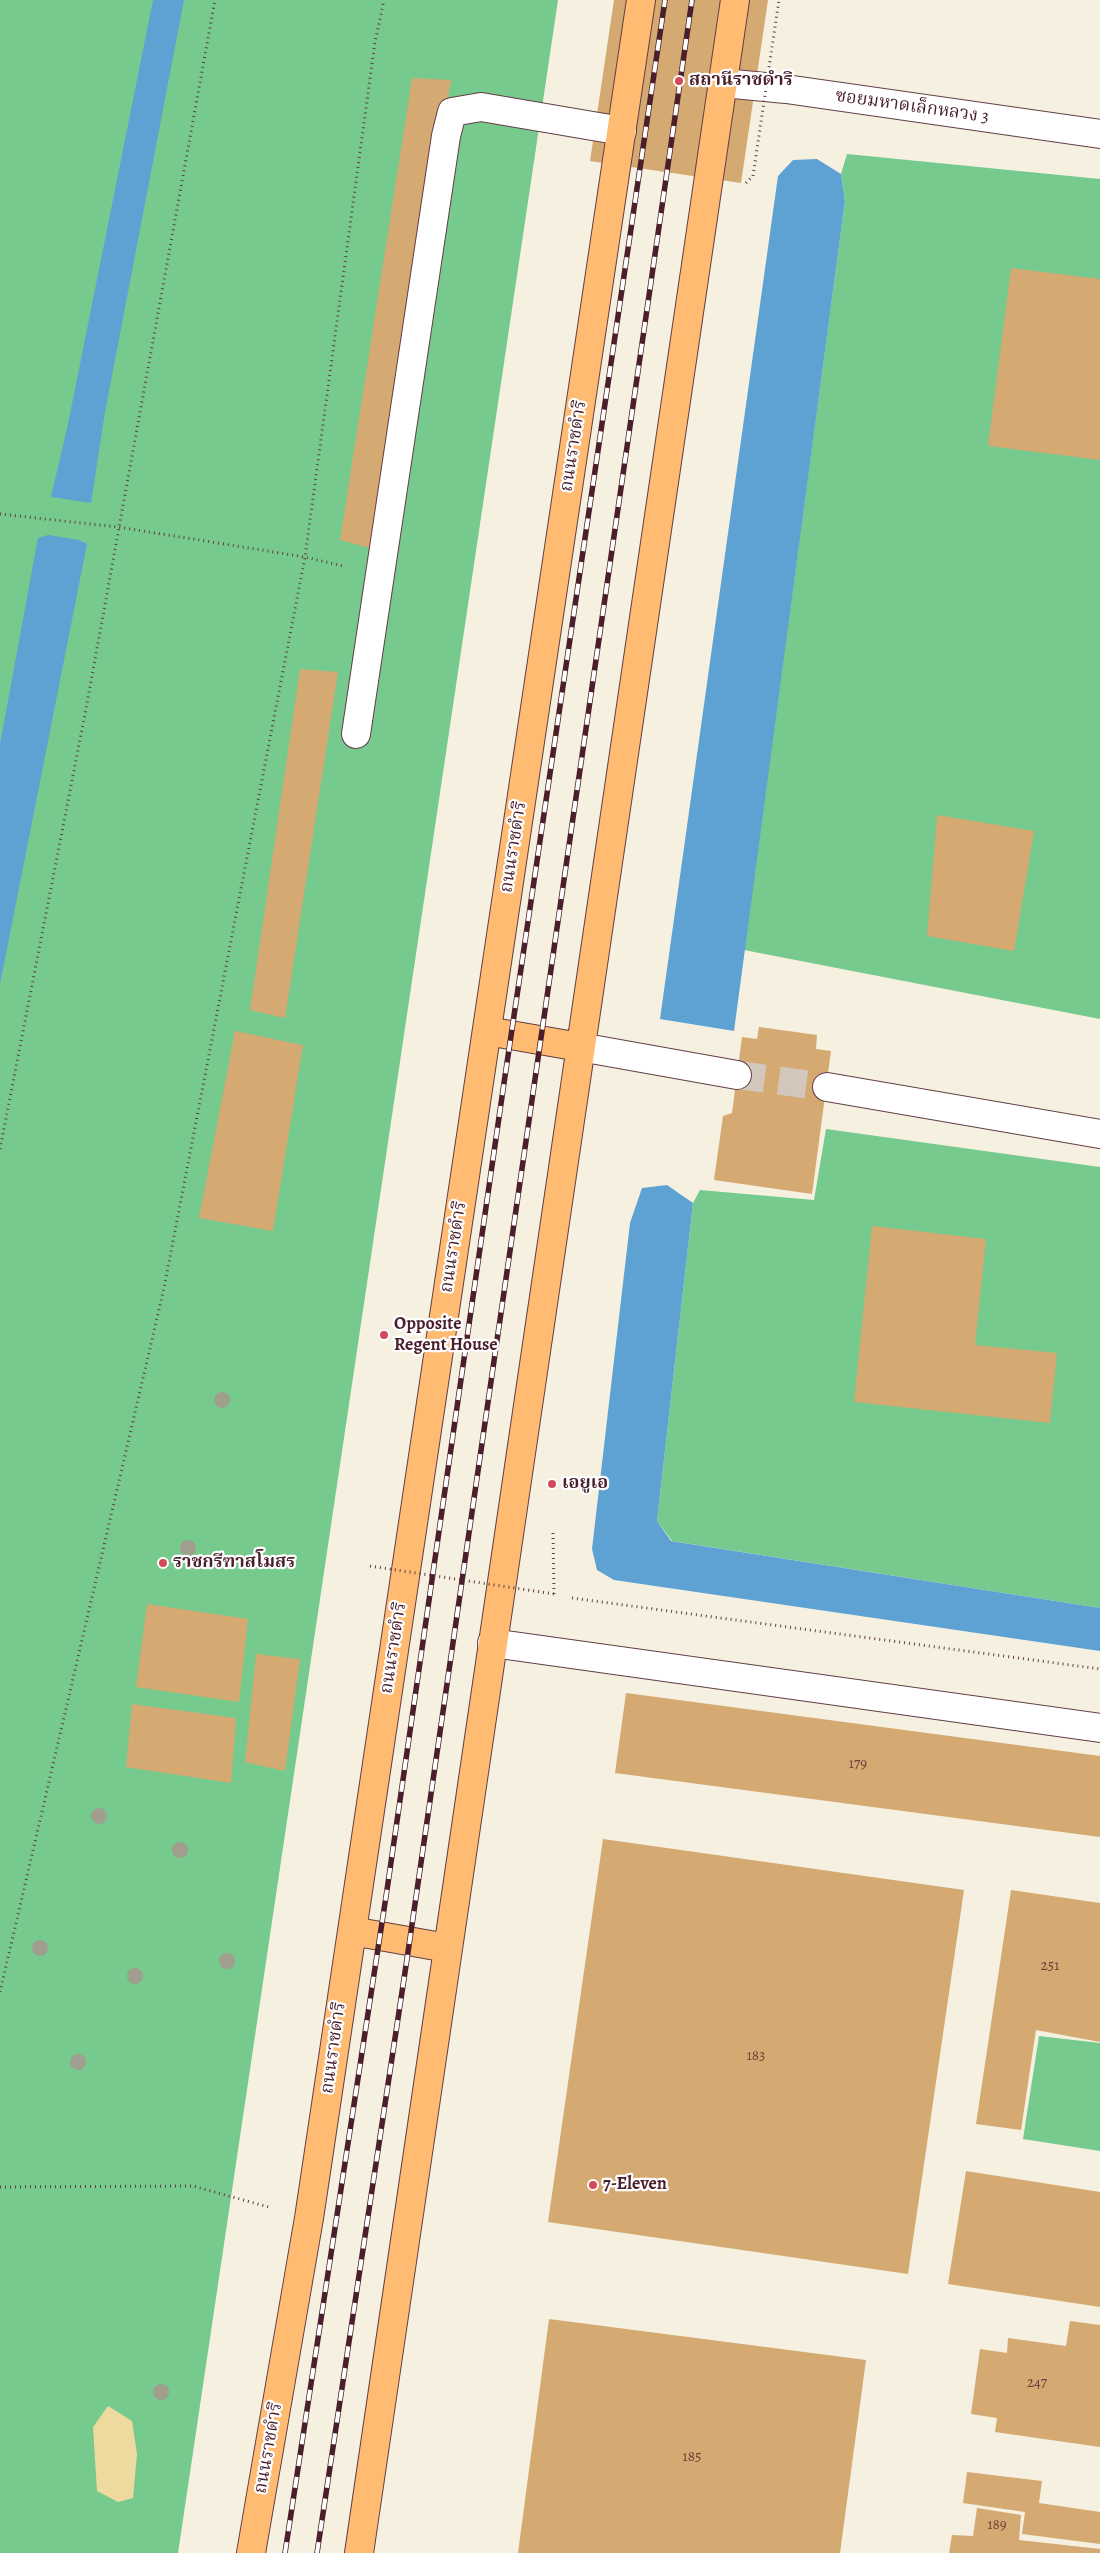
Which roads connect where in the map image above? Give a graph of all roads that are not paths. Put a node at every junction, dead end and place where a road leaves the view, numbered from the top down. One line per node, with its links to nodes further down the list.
1 (641, 0): 4 (main road, ถนนราชดำริ)
2 (735, 0): 3 (main road)
3 (723, 83): 5 (street, ซอยมหาดเล็กหลวง 3); 8 (main road)
4 (622, 131): 6 (street); 7 (main road, ถนนราชดำริ)
5 (1100, 134)
6 (356, 734)
7 (487, 1032): 8 (main road); 14 (main road, ถนนราชดำริ)
8 (580, 1047): 9 (street); 12 (main road)
9 (737, 1074)
10 (827, 1087): 11 (street)
11 (1100, 1134)
12 (492, 1643): 13 (street); 15 (main road)
13 (1100, 1728)
14 (352, 1931): 15 (main road); 16 (main road, ถนนราชดำริ)
15 (447, 1948): 17 (main road)
16 (252, 2553)
17 (359, 2553)

